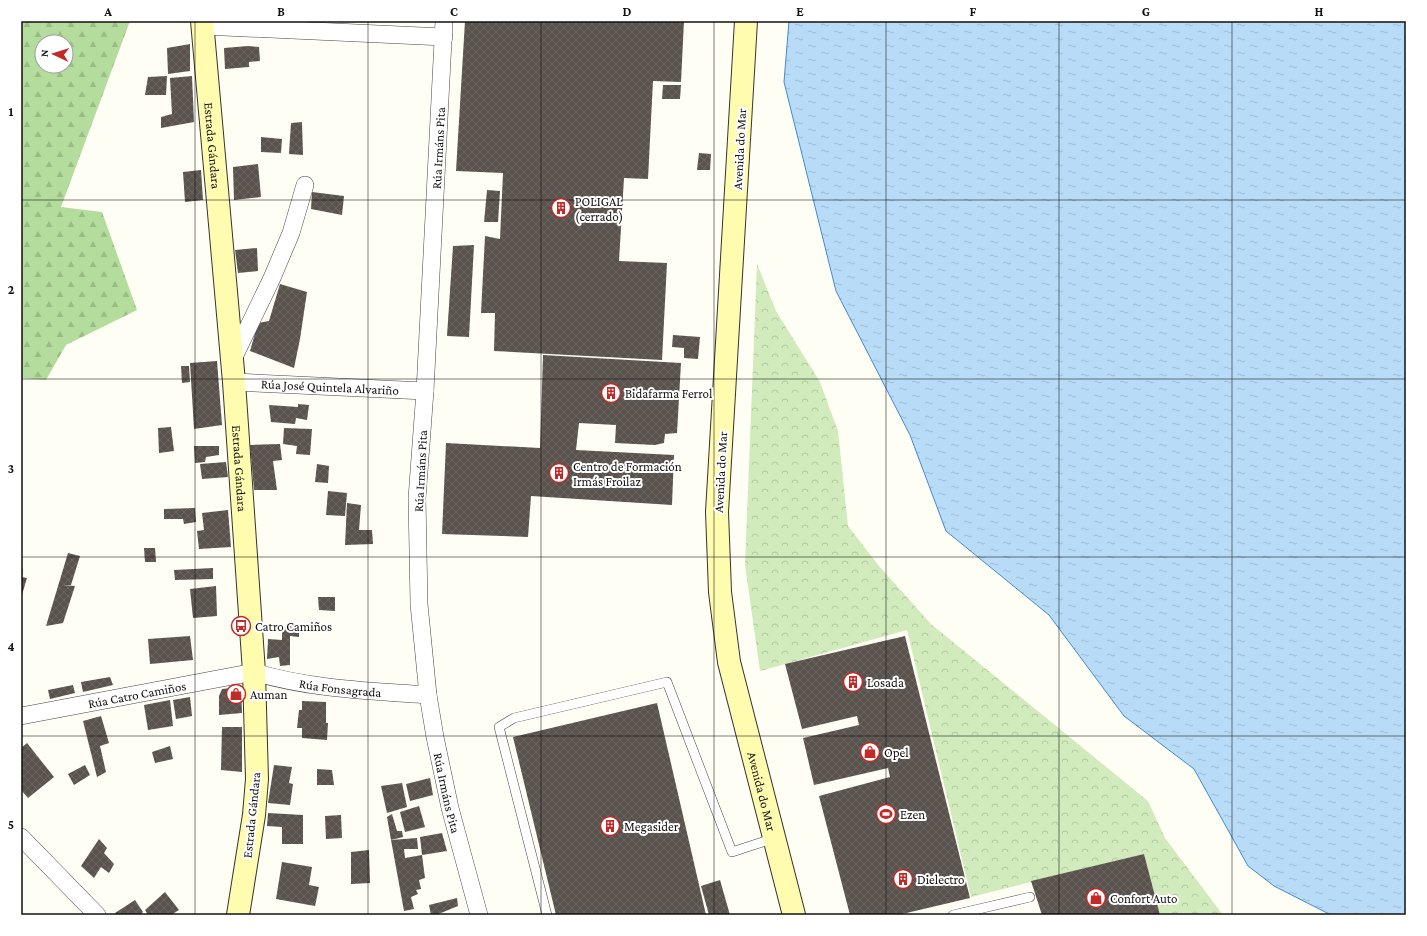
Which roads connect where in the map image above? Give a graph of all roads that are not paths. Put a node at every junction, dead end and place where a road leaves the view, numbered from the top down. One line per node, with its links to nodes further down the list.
1 (746, 21): 11 (street, Avenida do Mar)
2 (202, 23): 3 (street); 5 (street, Estrada Gándara)
3 (444, 29): 6 (street, Rúa Irmáns Pita)
4 (305, 185): 5 (street)
5 (233, 372): 6 (street, Rúa José Quintela Alvariño); 7 (street, Estrada Gándara)
6 (425, 391): 8 (street, Rúa Irmáns Pita)
7 (254, 672): 8 (street, Rúa Fonsagrada); 9 (street, Rúa Catro Camiños); 14 (street, Estrada Gándara)
8 (428, 695): 15 (street, Rúa Irmáns Pita)
9 (21, 716)
10 (21, 837): 13 (street)
11 (774, 838): 16 (lane); 17 (street, Avenida do Mar)
12 (1030, 897): 18 (lane)
13 (97, 915)
14 (238, 915)
15 (479, 915)
16 (547, 915)
17 (794, 915)
18 (953, 915)

